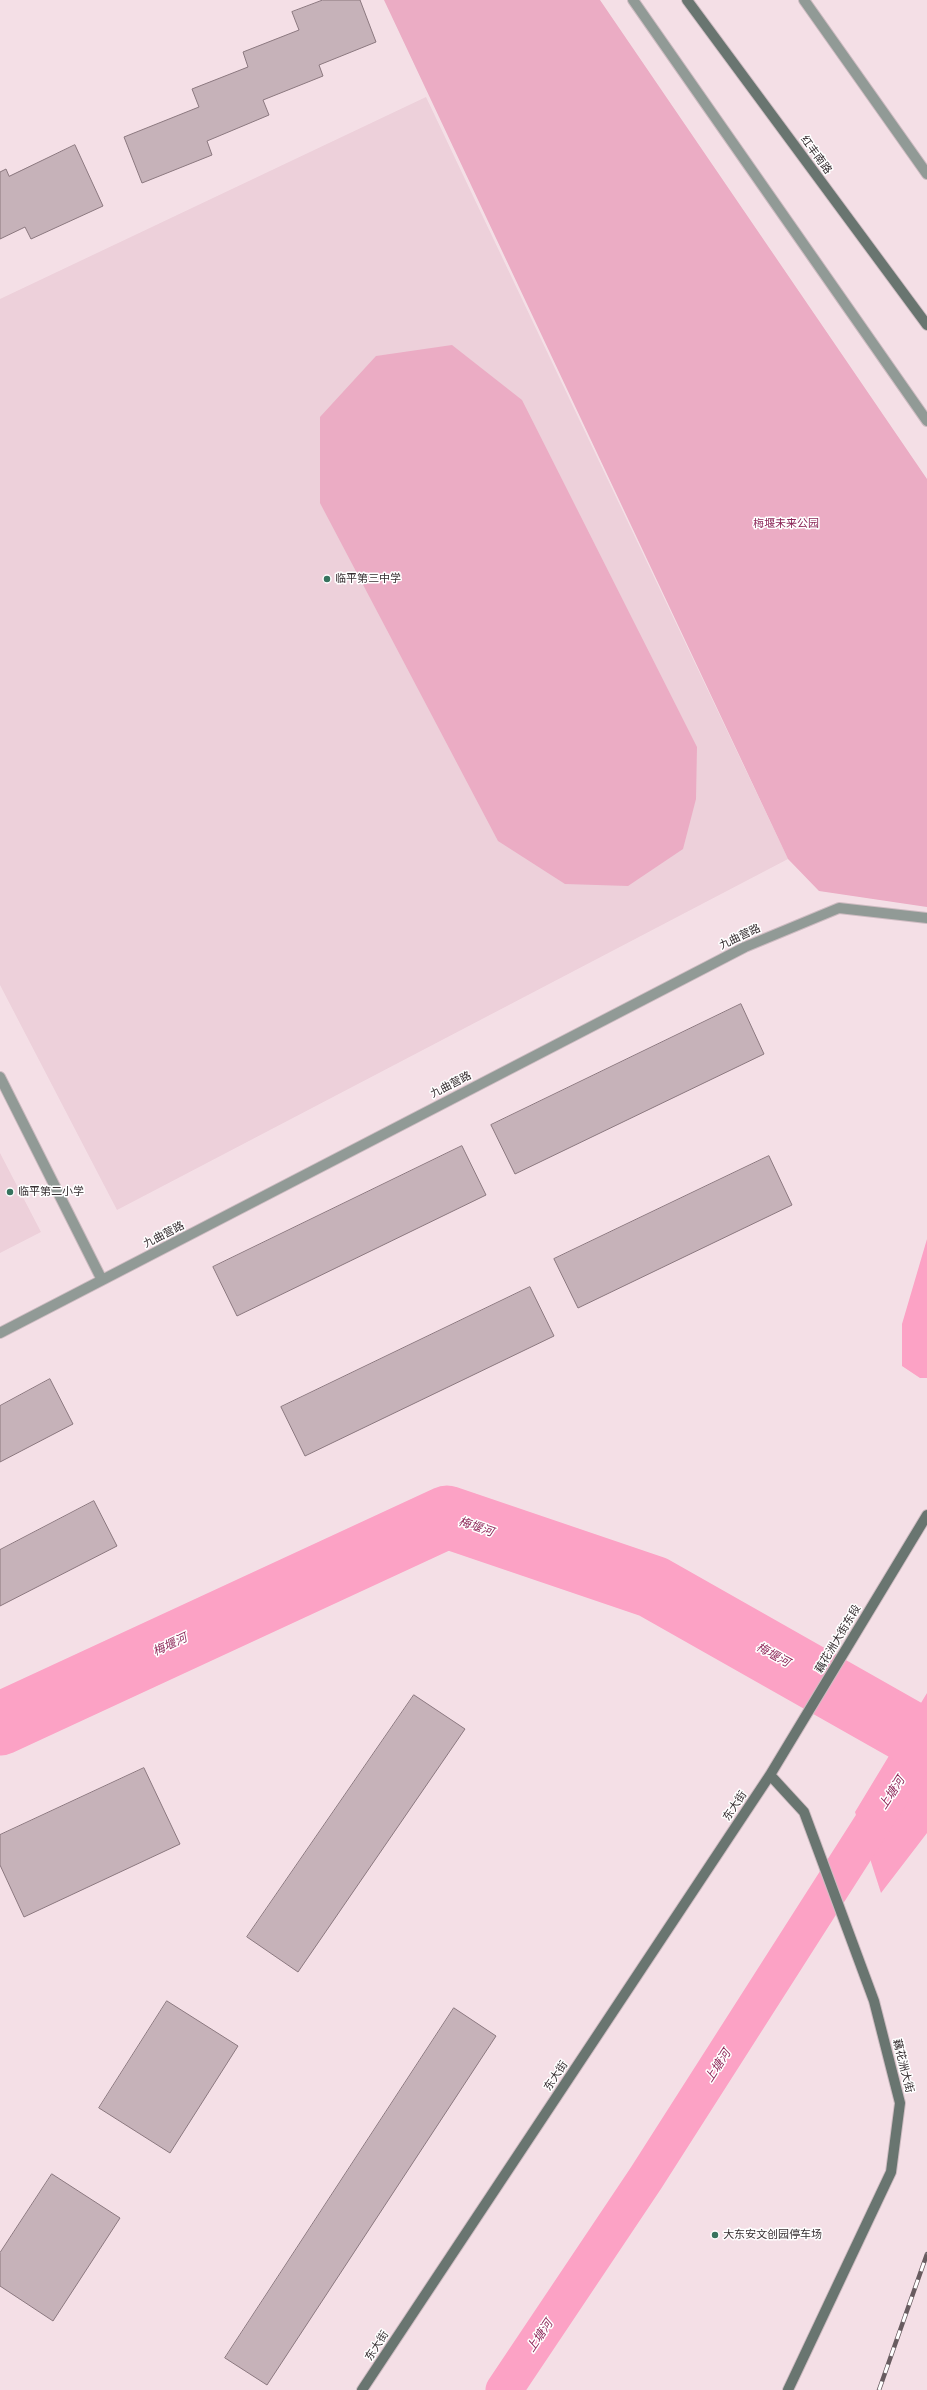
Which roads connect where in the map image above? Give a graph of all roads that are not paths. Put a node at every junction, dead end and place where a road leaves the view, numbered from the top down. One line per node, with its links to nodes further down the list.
1 (633, 0): 6 (street)
2 (686, 0): 5 (street, 红丰南路)
3 (804, 0): 4 (street)
4 (927, 174)
5 (927, 325)
6 (927, 421)
7 (927, 918): 9 (street, 九曲营路)
8 (0, 1077): 9 (street)
9 (102, 1280): 10 (street, 九曲营路)
10 (0, 1333)
11 (927, 1515): 12 (street, 藕花洲大街东段)
12 (771, 1774): 13 (street, 东大街); 14 (street, 藕花洲大街)
13 (362, 2390)
14 (788, 2390)

